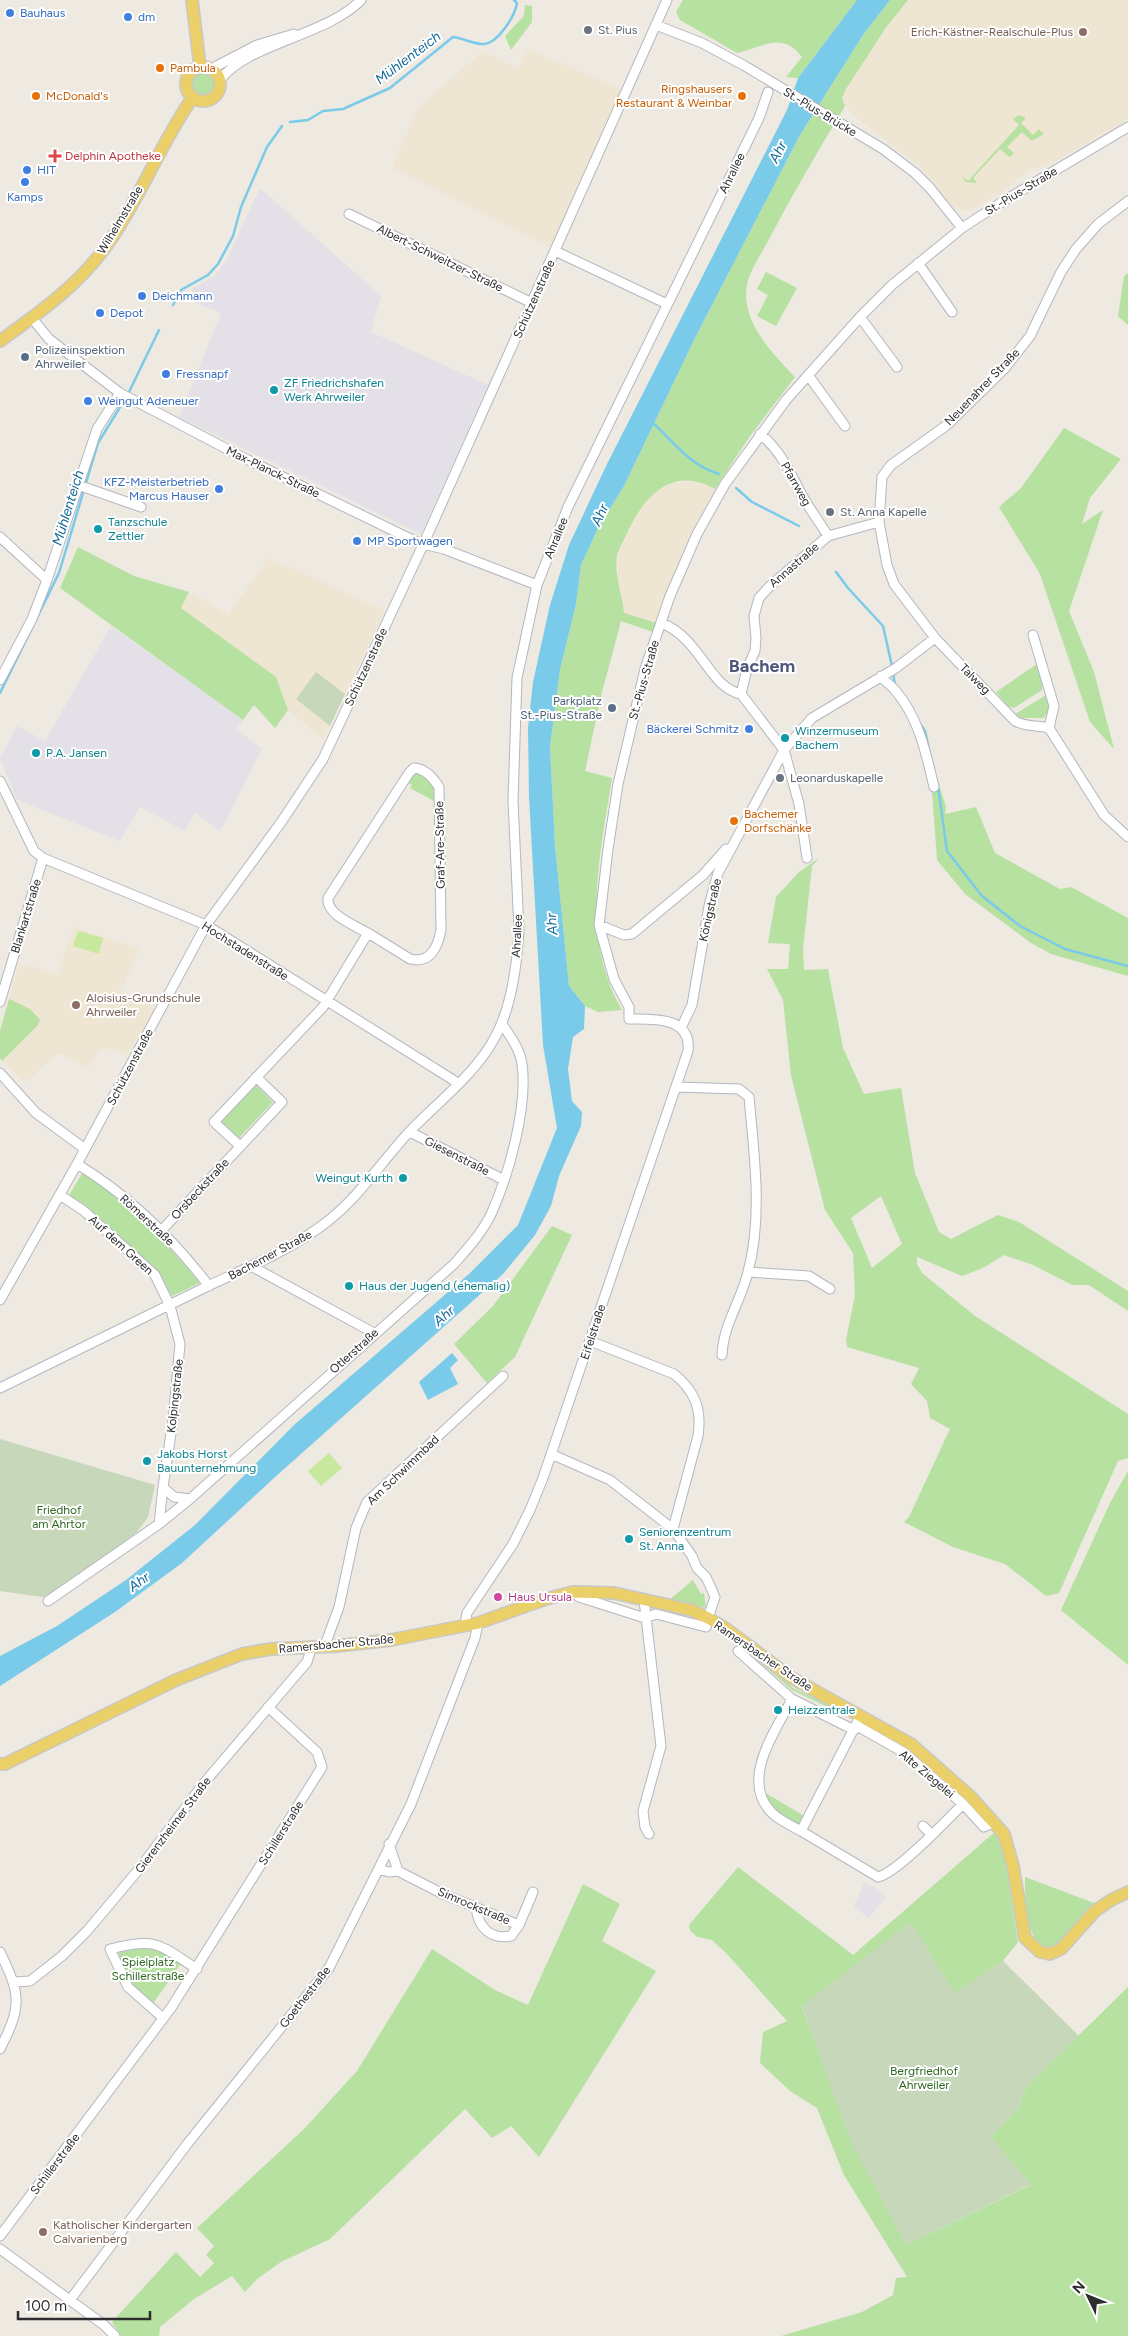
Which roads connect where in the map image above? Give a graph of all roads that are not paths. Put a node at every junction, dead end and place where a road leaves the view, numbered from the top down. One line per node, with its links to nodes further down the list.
1 (192, 0): 6 (main road)
2 (361, 0): 5 (street)
3 (667, 0): 4 (street, Schützenstraße)
4 (656, 25): 13 (street, St.-Pius-Brücke); 14 (street, Schützenstraße)
5 (258, 49): 6 (street); 7 (street)
6 (206, 68): 7 (main road); 9 (main road)
7 (220, 80): 9 (main road)
8 (768, 92): 17 (street, Ahrallee)
9 (193, 97): 20 (main road, Wilhelmstraße)
10 (1128, 127): 13 (street, St.-Pius-Straße)
11 (1128, 201): 29 (street, Neuenahrer Straße)
12 (349, 214): 16 (street, Albert-Schweitzer-Straße)
13 (962, 228): 15 (street, St.-Pius-Straße)
14 (555, 250): 16 (street, Schützenstraße); 17 (street)
15 (918, 263): 18 (street); 19 (street, St.-Pius-Straße)
16 (532, 303): 32 (street, Schützenstraße)
17 (667, 304): 34 (street, Ahrallee)
18 (952, 312)
19 (860, 317): 22 (street); 23 (street, St.-Pius-Straße)
20 (32, 318): 21 (main road, Wilhelmstraße); 24 (street, Max-Planck-Straße)
21 (0, 341)
22 (898, 367)
23 (808, 375): 25 (street); 26 (street, St.-Pius-Straße)
24 (124, 395): 27 (street); 32 (street, Max-Planck-Straße)
25 (845, 426)
26 (760, 434): 30 (street, Pfarrweg); 35 (street, St.-Pius-Straße)
27 (82, 486): 28 (street); 33 (street)
28 (141, 507)
29 (879, 522): 30 (street, Annastraße); 37 (street, Talweg)
30 (828, 536): 40 (street, Annastraße)
31 (0, 537): 33 (street)
32 (423, 545): 34 (street, Max-Planck-Straße); 49 (street, Schützenstraße)
33 (47, 580): 39 (street)
34 (537, 585): 54 (street, Ahrallee)
35 (661, 623): 40 (street); 50 (street, St.-Pius-Straße)
36 (1033, 635): 41 (street)
37 (935, 638): 38 (street, Königstraße); 41 (street, Talweg)
38 (884, 675): 42 (street, Königstraße); 44 (street)
39 (0, 680)
40 (741, 694): 42 (street)
41 (1049, 728): 45 (street)
42 (784, 750): 46 (street, Königstraße); 48 (street)
43 (0, 782): 47 (street, Hochstadenstraße)
44 (934, 787)
45 (1128, 837)
46 (735, 838): 50 (street); 55 (street, Königstraße)
47 (43, 858): 49 (street, Hochstadenstraße); 52 (street, Blankartstraße)
48 (807, 858)
49 (206, 925): 53 (street, Hochstadenstraße); 62 (street, Schützenstraße)
50 (599, 925): 55 (street, St.-Pius-Straße)
51 (368, 933): 51 (street, Graf-Are-Straße); 53 (street)
52 (0, 1002)
53 (326, 1002): 57 (street); 58 (street, Hochstadenstraße)
54 (502, 1024): 58 (street, Bachemer Straße); 64 (street, Otlerstraße)
55 (681, 1028): 59 (street, Eifelstraße)
56 (0, 1072): 62 (street)
57 (256, 1078): 61 (street); 61 (street, Orsbeckstraße)
58 (458, 1083): 60 (street, Bachemer Straße)
59 (676, 1087): 68 (street); 74 (street, Eifelstraße)
60 (410, 1132): 64 (street, Giesenstraße); 67 (street, Bachemer Straße)
61 (240, 1146): 66 (street, Orsbeckstraße)
62 (85, 1149): 63 (street, Schützenstraße)
63 (78, 1164): 65 (street, Schützenstraße); 66 (street, Römerstraße)
64 (504, 1180): 73 (street, Otlerstraße)
65 (60, 1194): 71 (street, Schützenstraße); 72 (street, Auf dem Green)
66 (161, 1231): 69 (street, Römerstraße)
67 (251, 1266): 69 (street, Bachemer Straße); 73 (street)
68 (748, 1272): 70 (street); 75 (street)
69 (209, 1286): 72 (street, Bachemer Straße)
70 (830, 1289)
71 (0, 1300)
72 (170, 1306): 77 (street, Bachemer Straße); 79 (street, Kolpingstraße)
73 (374, 1333): 80 (street, Otlerstraße)
74 (590, 1341): 78 (street, Eifelstraße); 82 (street)
75 (722, 1355)
76 (503, 1376): 90 (street, Am Schwimmbad)
77 (0, 1388)
78 (551, 1454): 82 (street); 89 (street, Eifelstraße)
79 (163, 1487): 80 (street); 81 (street, Kolpingstraße)
80 (190, 1498): 81 (street, Otlerstraße)
81 (159, 1524): 85 (street, Otlerstraße)
82 (673, 1529): 88 (street)
83 (573, 1592): 84 (main road, Ramersbacher Straße); 86 (street); 87 (main road, Ramersbacher Straße)
84 (644, 1600): 86 (street); 88 (main road, Ramersbacher Straße)
85 (48, 1601)
86 (645, 1618): 88 (street); 102 (street)
87 (478, 1623): 89 (main road, Ramersbacher Straße); 104 (street, Goethestraße)
88 (707, 1623): 95 (main road, Ramersbacher Straße)
89 (464, 1625): 90 (main road, Ramersbacher Straße)
90 (326, 1645): 91 (main road, Ramersbacher Straße)
91 (312, 1646): 94 (street, Gierenzheimer Straße); 97 (main road, Ramersbacher Straße)
92 (738, 1651): 93 (street, Alte Ziegelei)
93 (792, 1699): 96 (street, Alte Ziegelei); 101 (street, Alte Ziegelei)
94 (268, 1707): 112 (street, Schillerstraße); 113 (street, Gierenzheimer Straße)
95 (860, 1716): 96 (street); 99 (main road, Ramersbacher Straße)
96 (854, 1730): 98 (street, Alte Ziegelei); 101 (street)
97 (0, 1764)
98 (963, 1804): 99 (street); 103 (street, Alte Ziegelei)
99 (995, 1822): 108 (main road, Ramersbacher Straße)
100 (923, 1826): 103 (street)
101 (801, 1832): 103 (street, Alte Ziegelei)
102 (649, 1834)
103 (932, 1834)
104 (390, 1844): 105 (street, Goethestraße); 106 (street)
105 (379, 1869): 106 (street, Simrockstraße); 118 (street, Goethestraße)
106 (398, 1871): 109 (street, Simrockstraße)
107 (533, 1892): 110 (street, Simrockstraße)
108 (1128, 1892)
109 (476, 1908): 110 (street, Simrockstraße); 110 (street)
110 (519, 1925)
111 (0, 1952): 113 (street)
112 (197, 1969): 114 (street, Schillerstraße); 114 (street)
113 (15, 1982): 115 (street)
114 (163, 2018): 116 (street, Schillerstraße)
115 (0, 2049)
116 (0, 2236)
117 (0, 2249): 118 (street)
118 (70, 2300): 119 (street)
119 (115, 2336)

